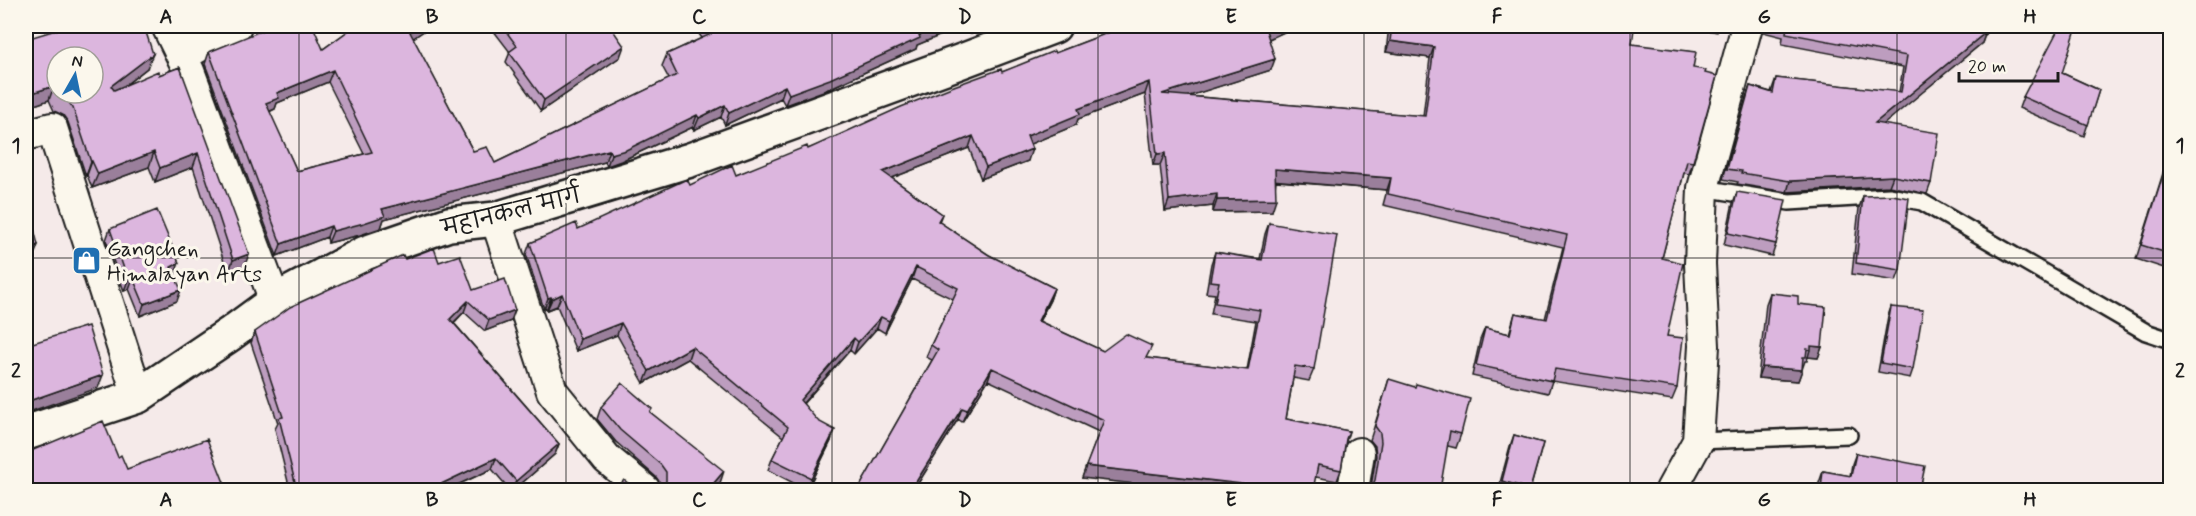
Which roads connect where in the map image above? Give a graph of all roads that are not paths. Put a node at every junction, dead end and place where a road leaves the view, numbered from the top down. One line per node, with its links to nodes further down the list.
1 (167, 26): 5 (street)
2 (236, 26): 5 (street)
3 (1054, 26): 8 (main road, महानकल मार्ग)
4 (1747, 26): 7 (street)
5 (182, 56): 9 (street)
6 (39, 132): 11 (street)
7 (1703, 188): 10 (lane); 14 (street)
8 (496, 219): 9 (main road, महानकल मार्ग); 16 (street)
9 (275, 301): 11 (main road, महानकल मार्ग)
10 (2170, 340)
11 (138, 396): 12 (main road, महानकल मार्ग)
12 (26, 433)
13 (1849, 435): 14 (lane)
14 (1698, 441): 18 (street)
15 (1359, 453): 17 (street)
16 (645, 490)
17 (1353, 490)
18 (1671, 490)

